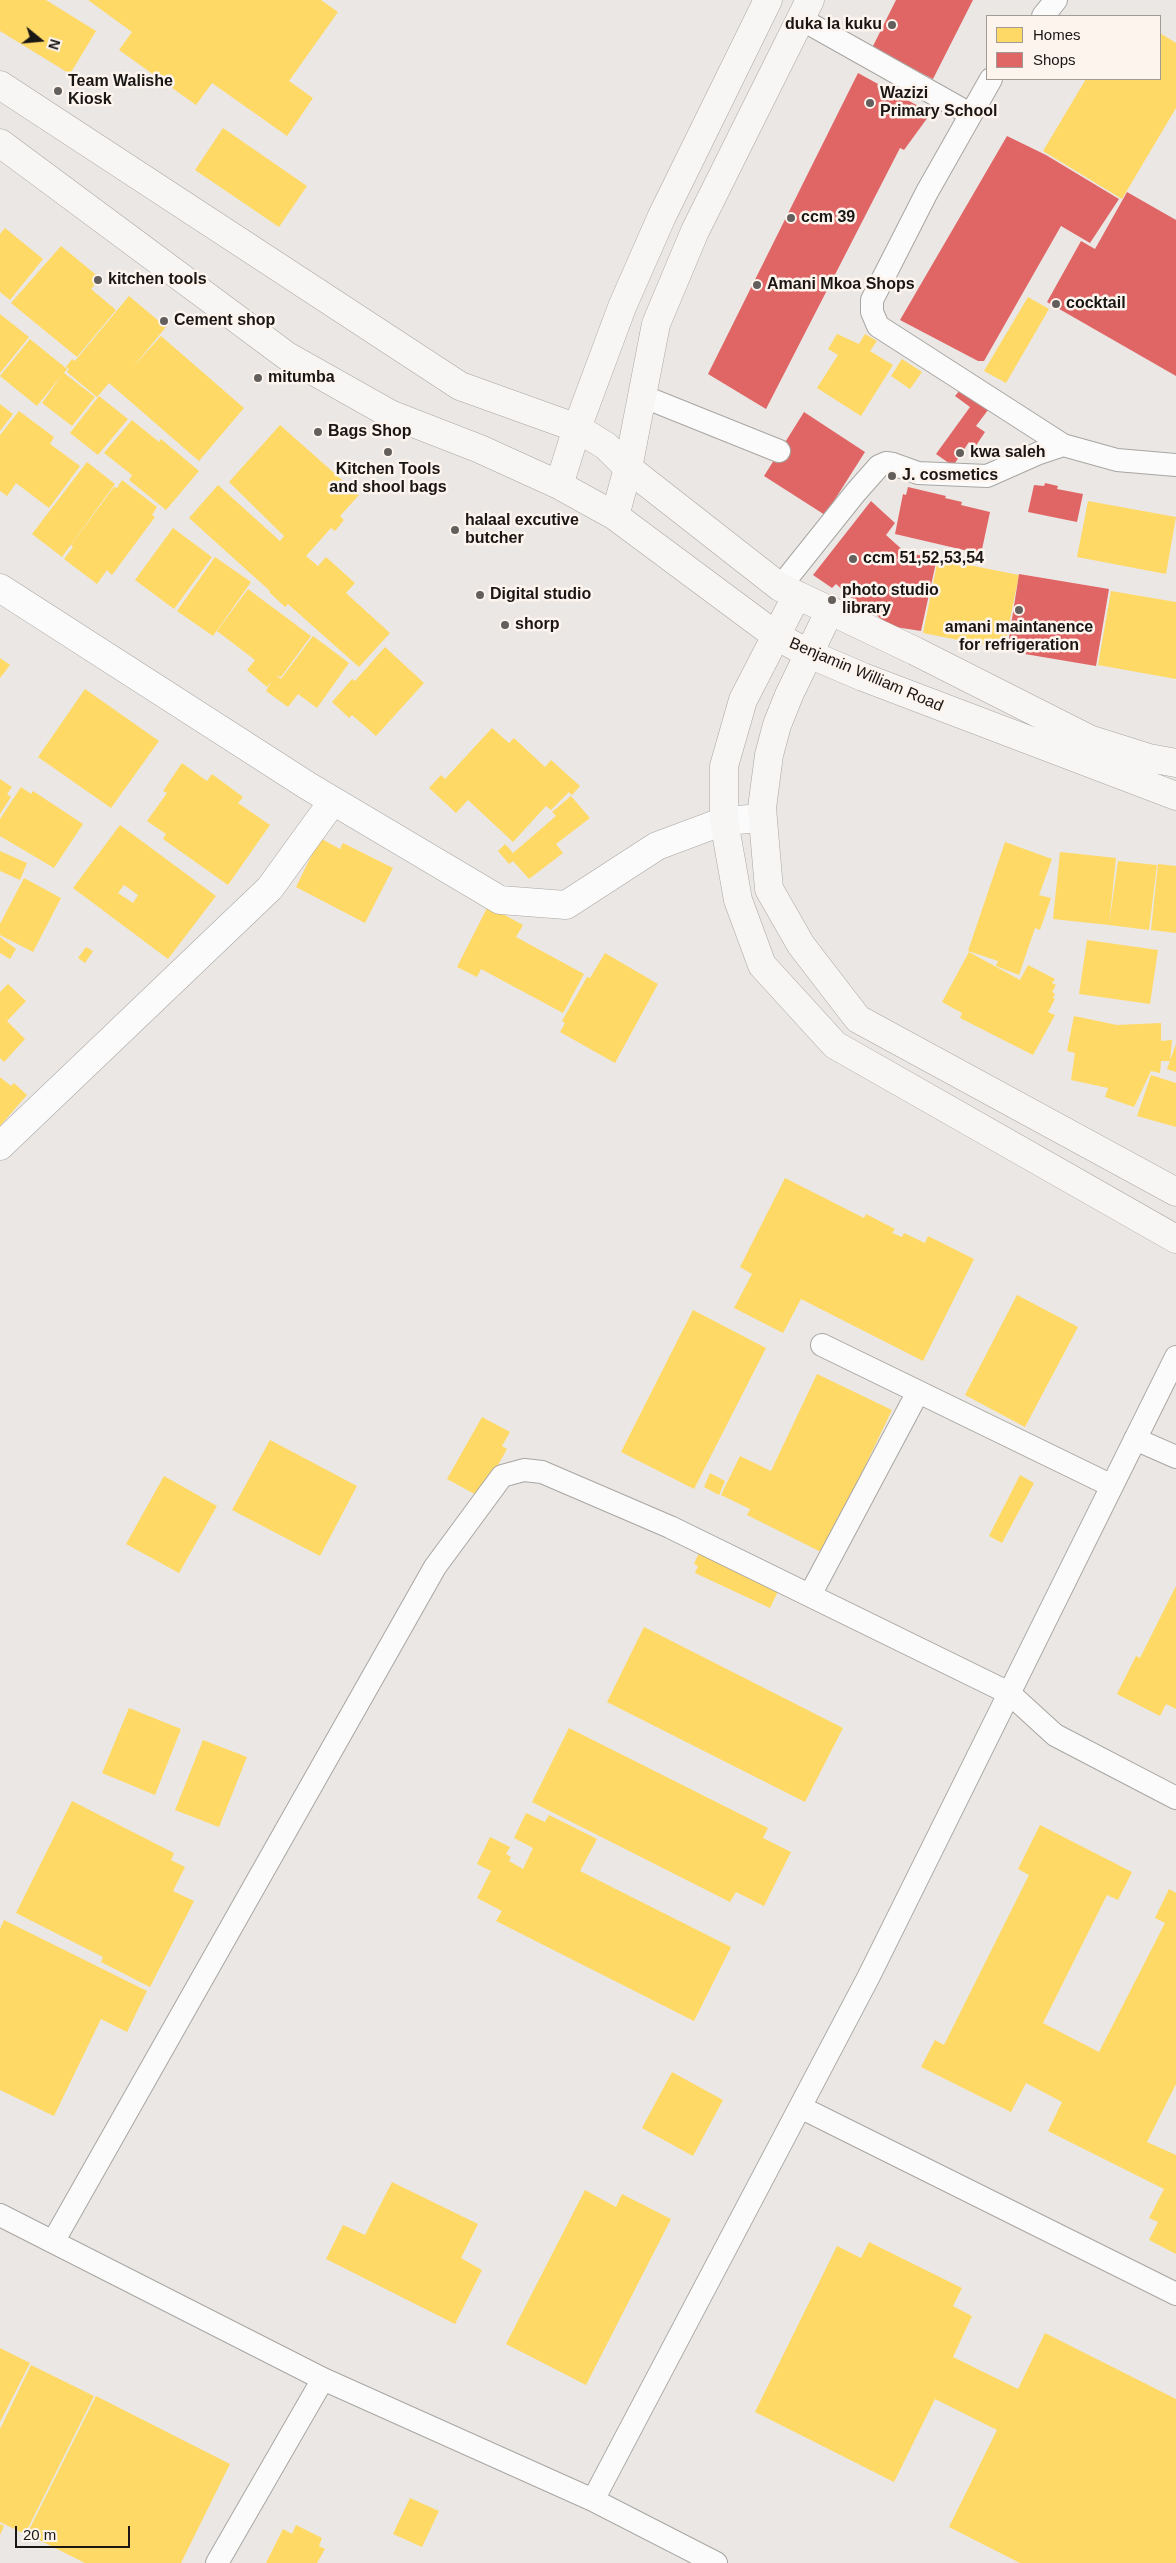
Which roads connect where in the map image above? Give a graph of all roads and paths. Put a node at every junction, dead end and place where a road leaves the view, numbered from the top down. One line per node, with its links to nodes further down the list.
1 (768, 0): 10 (main road)
2 (1056, 0): 4 (lane)
3 (806, 10): 7 (lane); 9 (main road)
4 (1044, 15)
5 (990, 80): 7 (lane)
6 (0, 85): 10 (main road)
7 (970, 114): 11 (lane)
8 (0, 143): 15 (main road, Benjamin William Road)
9 (642, 396): 12 (lane); 14 (main road)
10 (577, 428): 14 (main road); 15 (main road)
11 (1063, 445): 13 (lane); 18 (lane)
12 (779, 451)
13 (1176, 465)
14 (628, 468): 16 (main road); 18 (main road)
15 (559, 485): 16 (main road, Benjamin William Road)
16 (615, 516): 20 (main road, Benjamin William Road)
17 (0, 588): 24 (street)
18 (788, 591): 19 (main road); 20 (main road)
19 (830, 610): 21 (main road); 22 (main road)
20 (775, 635): 21 (main road, Benjamin William Road); 26 (main road)
21 (809, 654): 23 (main road, Benjamin William Road); 25 (main road)
22 (1176, 763)
23 (1176, 796)
24 (333, 801): 26 (street); 27 (street)
25 (762, 818): 26 (street); 28 (main road)
26 (724, 821): 29 (main road)
27 (0, 1146)
28 (1176, 1192)
29 (1176, 1239)
30 (822, 1345): 32 (lane)
31 (1176, 1357): 33 (lane)
32 (918, 1392): 35 (lane); 36 (lane)
33 (1135, 1439): 34 (lane); 35 (lane)
34 (1176, 1457)
35 (1112, 1486): 37 (lane)
36 (810, 1595): 37 (lane); 41 (lane)
37 (1009, 1693): 38 (lane); 39 (lane)
38 (1176, 1798)
39 (800, 2107): 42 (lane); 44 (lane)
40 (0, 2215): 41 (lane)
41 (53, 2242): 43 (lane)
42 (1176, 2294)
43 (322, 2379): 44 (lane); 45 (lane)
44 (593, 2500): 46 (lane)
45 (218, 2563)
46 (716, 2563)

